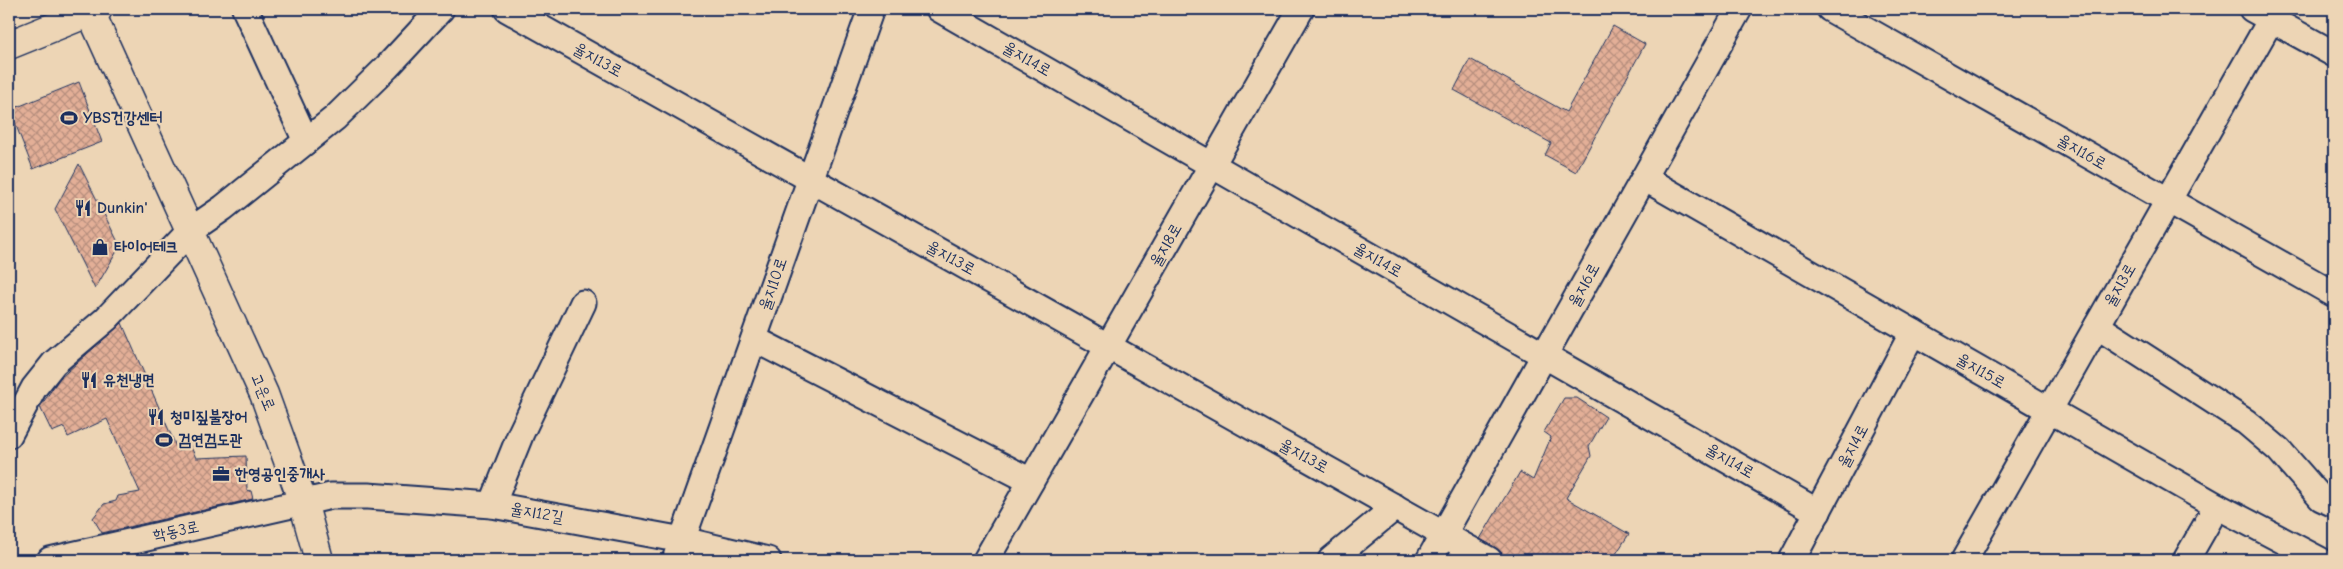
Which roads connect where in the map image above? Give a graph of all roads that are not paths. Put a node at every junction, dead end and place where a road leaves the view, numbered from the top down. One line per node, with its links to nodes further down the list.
1 (245, 9): 13 (street)
2 (442, 9): 13 (street)
3 (507, 9): 16 (street, 율지13로)
4 (871, 9): 16 (street, 율지10로)
5 (939, 9): 14 (street, 율지14로)
6 (1301, 9): 14 (street, 율지8로)
7 (1739, 9): 15 (street, 율지6로)
8 (1830, 9): 17 (street, 율지16로)
9 (92, 10): 11 (street); 18 (street, 고운로)
10 (2267, 12): 12 (street); 17 (street, 율지3로)
11 (9, 45)
12 (2334, 54)
13 (306, 141): 18 (street)
14 (1212, 165): 24 (street, 율지8로); 25 (street, 율지14로)
15 (1644, 178): 22 (street, 율지15로); 25 (street, 율지6로)
16 (811, 179): 23 (street, 율지10로); 24 (street, 율지13로)
17 (2168, 200): 19 (street, 율지16로); 21 (street, 율지3로)
18 (191, 230): 27 (street); 29 (street, 고운로)
19 (2334, 294)
20 (584, 303): 31 (street)
21 (2097, 326): 26 (street, 율지3로); 30 (street)
22 (1913, 332): 26 (street, 율지15로); 34 (street, 율지4로)
23 (754, 339): 28 (street); 36 (street, 율지10로)
24 (1108, 346): 28 (street, 율지8로); 33 (street, 율지13로)
25 (1544, 355): 34 (street, 율지14로); 35 (street, 율지6로)
26 (2049, 410): 32 (street, 율지15로); 46 (street, 율지3로)
27 (9, 435)
28 (1031, 481): 41 (street, 율지8로)
29 (303, 502): 31 (street, 율지12길); 37 (street, 학동3로); 39 (street, 고운로)
30 (2334, 504)
31 (492, 505): 36 (street, 율지12길)
32 (2217, 506): 47 (street); 48 (street, 율지15로)
33 (1395, 507): 35 (street, 율지13로); 42 (street)
34 (1818, 512): 45 (street, 율지4로)
35 (1444, 535): 43 (street, 율지6로); 44 (street, 율지13로)
36 (679, 550): 40 (street, 율지12길)
37 (91, 555): 38 (street, 학동3로)
38 (50, 560)
39 (319, 560)
40 (768, 560)
41 (986, 560)
42 (1331, 560)
43 (1429, 560)
44 (1489, 560)
45 (1792, 560)
46 (1964, 560)
47 (2186, 560)
48 (2320, 560)

